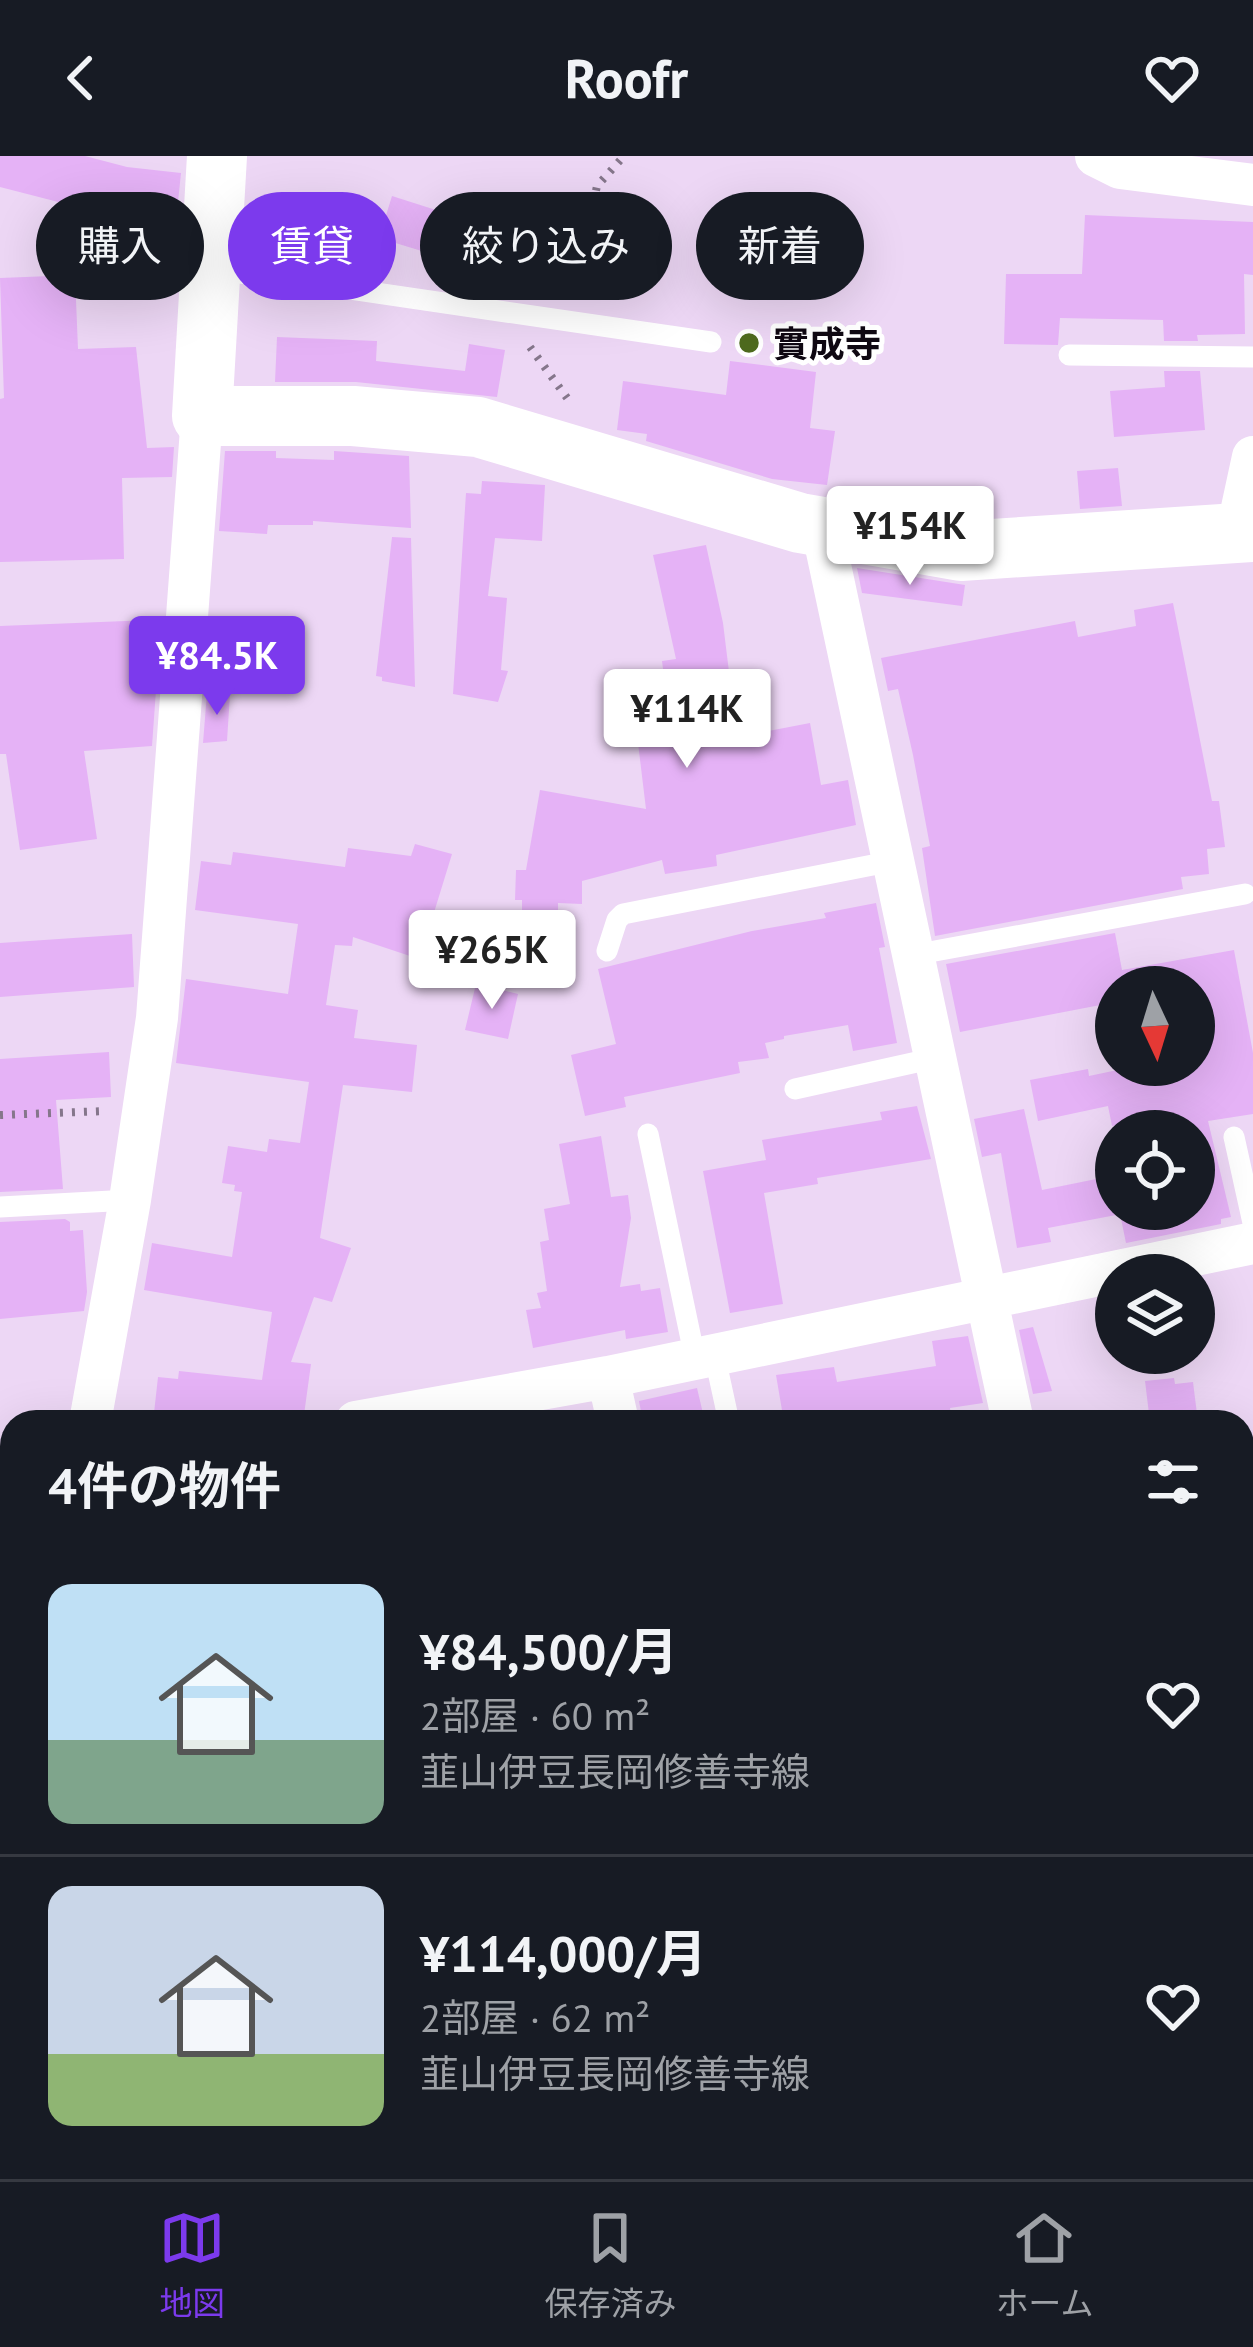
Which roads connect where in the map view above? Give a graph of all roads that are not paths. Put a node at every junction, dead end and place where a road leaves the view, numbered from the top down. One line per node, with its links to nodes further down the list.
1 (1096, 156): 3 (street)
2 (210, 160): 4 (main road)
3 (1253, 184)
4 (210, 269): 5 (lane); 8 (main road)
5 (711, 342)
6 (1069, 355): 7 (lane)
7 (1253, 357)
8 (202, 416): 10 (main road); 20 (street)
9 (1253, 457): 11 (street)
10 (822, 528): 11 (main road); 12 (street)
11 (1248, 532)
12 (893, 862): 14 (lane); 15 (street)
13 (1245, 894): 15 (lane)
14 (607, 951)
15 (914, 956): 16 (street)
16 (935, 1058): 17 (lane); 24 (street)
17 (795, 1089)
18 (649, 1134): 25 (lane)
19 (1234, 1137): 22 (lane)
20 (130, 1200): 21 (lane); 27 (street)
21 (0, 1207)
22 (1253, 1223)
23 (1253, 1243): 24 (street)
24 (987, 1299): 25 (street); 31 (street)
25 (705, 1356): 26 (street); 30 (lane)
26 (608, 1377): 28 (street); 29 (street)
27 (92, 1410)
28 (424, 1410)
29 (615, 1410)
30 (725, 1410)
31 (1010, 1410)

